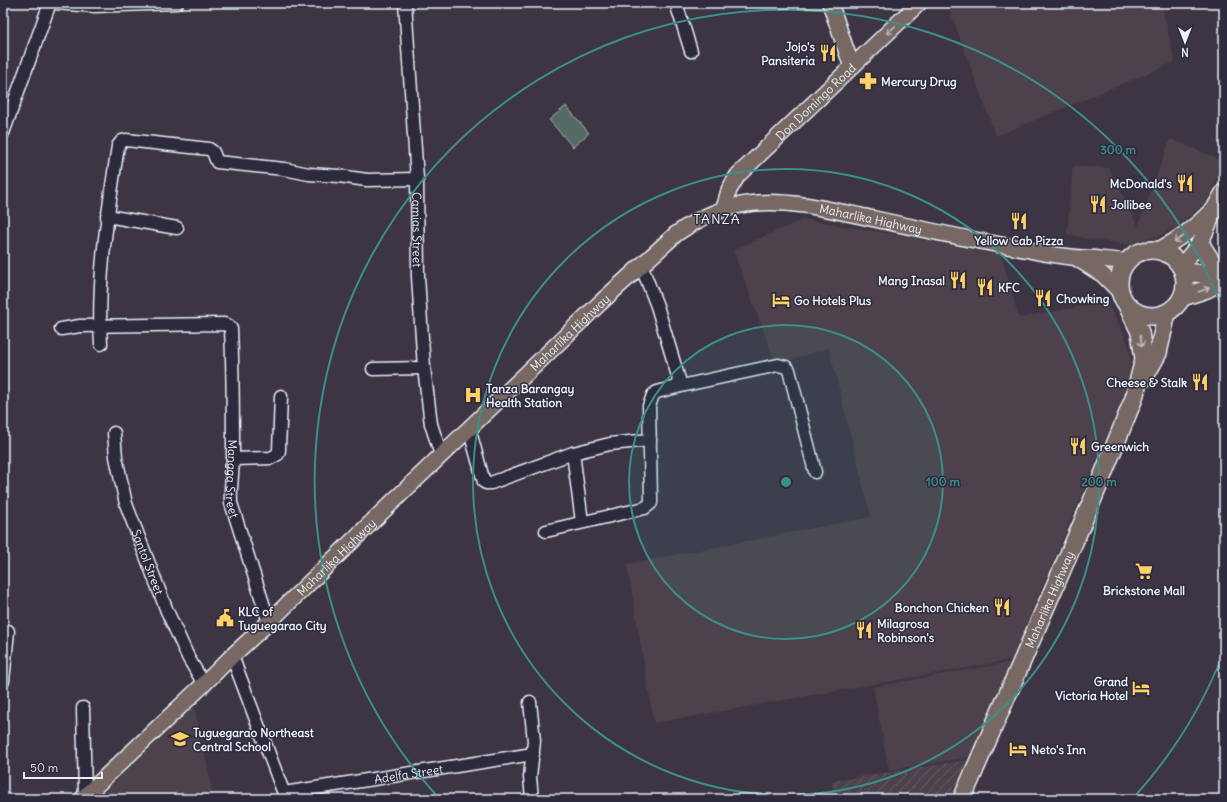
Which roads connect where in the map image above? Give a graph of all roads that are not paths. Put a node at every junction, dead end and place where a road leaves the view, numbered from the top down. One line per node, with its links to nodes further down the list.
1 (50, 3): 10 (street)
2 (55, 3): 3 (street)
3 (177, 3)
4 (406, 3): 11 (street, Camias Street)
5 (676, 3): 8 (street)
6 (830, 3): 9 (main road)
7 (919, 3): 9 (main road, Don Domingo Road, one-way to 9)
8 (691, 51)
9 (852, 67): 14 (main road, Don Domingo Road)
10 (3, 133)
11 (417, 179): 15 (street); 32 (street, Camias Street)
12 (1224, 191): 13 (main road)
13 (1216, 205): 17 (main road); 18 (main road, one-way to 18)
14 (724, 209): 19 (main road, Maharlika Highway); 21 (main road, Maharlika Highway)
15 (107, 216): 16 (street); 29 (street)
16 (177, 228)
17 (1200, 243): 22 (main road); 23 (highway)
18 (1157, 251): 20 (highway); 22 (highway)
19 (1075, 258): 20 (main road, Maharlika Highway); 27 (main road, Maharlika Highway)
20 (1129, 260): 27 (highway)
21 (641, 265): 34 (street); 37 (main road, Maharlika Highway)
22 (1182, 269): 24 (highway); 26 (highway)
23 (1224, 272)
24 (1224, 276)
25 (1224, 280): 26 (highway, one-way to 25)
26 (1182, 297): 28 (highway)
27 (1124, 299): 28 (highway); 36 (highway, Maharlika Highway, one-way to 36)
28 (1167, 313): 36 (highway, Maharlika Highway)
29 (100, 326): 30 (street); 31 (street); 42 (street, Mangga Street)
30 (61, 329)
31 (101, 344)
32 (424, 368): 33 (street); 41 (street, Camias Street)
33 (373, 369)
34 (681, 386): 39 (street); 43 (street)
35 (281, 396): 42 (street)
36 (1134, 398): 57 (highway, Maharlika Highway)
37 (469, 428): 40 (street); 41 (main road, Maharlika Highway)
38 (114, 433): 50 (street, Santol Street)
39 (650, 440): 40 (street); 44 (street)
40 (573, 453): 44 (street)
41 (441, 455): 46 (main road, Maharlika Highway)
42 (233, 459): 46 (street, Mangga Street)
43 (815, 472)
44 (582, 522): 45 (street)
45 (546, 531)
46 (269, 622): 48 (main road, Maharlika Highway)
47 (8, 631): 49 (street)
48 (232, 656): 50 (main road, Maharlika Highway); 54 (street)
49 (3, 681)
50 (204, 684): 55 (main road, Maharlika Highway)
51 (530, 702): 53 (street)
52 (83, 708): 55 (street)
53 (533, 754): 54 (street, Adelfa Street); 56 (street)
54 (285, 796)
55 (83, 798)
56 (532, 799)
57 (962, 799)

